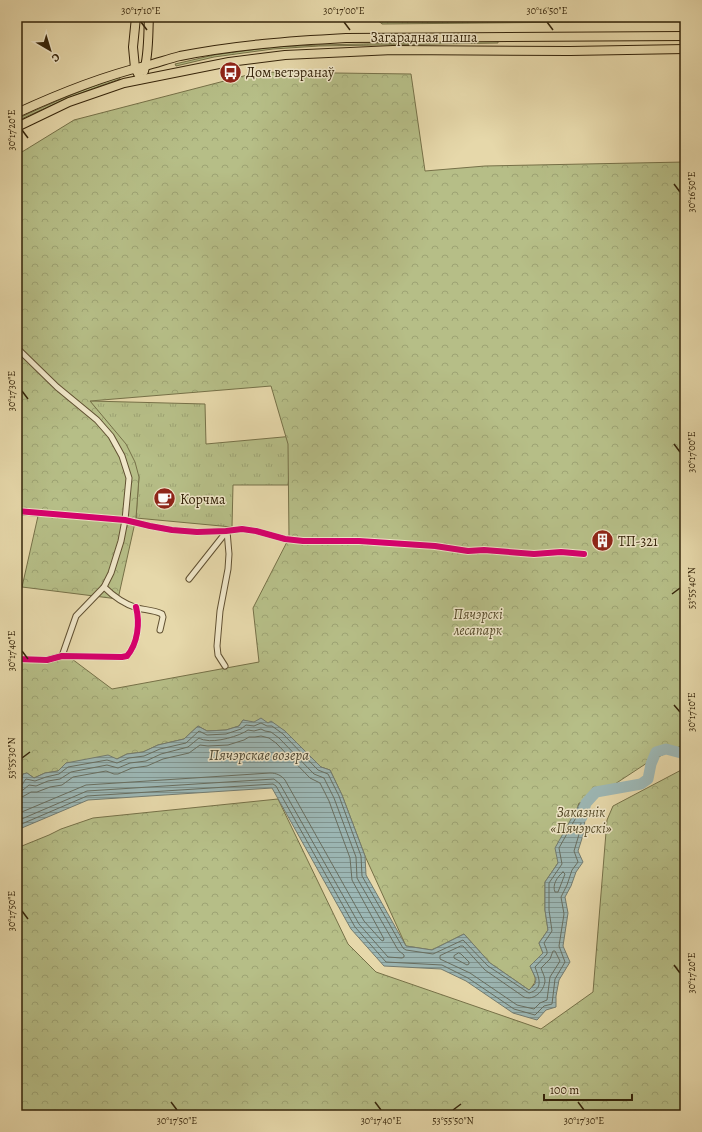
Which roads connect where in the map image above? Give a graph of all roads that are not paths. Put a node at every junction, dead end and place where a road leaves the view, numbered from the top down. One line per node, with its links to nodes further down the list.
1 (136, 17): 6 (main road)
2 (149, 17): 5 (main road)
3 (685, 36): 5 (main road, Загарадная шаша)
4 (685, 49): 7 (main road, Загарадная шаша)
5 (145, 66): 6 (main road, Загарадная шаша); 7 (main road)
6 (134, 68): 7 (main road); 8 (main road, Загарадная шаша)
7 (141, 79): 9 (main road, Загарадная шаша)
8 (17, 113)
9 (17, 127)
10 (17, 348): 12 (street)
11 (17, 511): 12 (street)
12 (125, 520): 13 (street); 16 (street)
13 (228, 531): 14 (street); 15 (street); 21 (street)
14 (584, 554)
15 (189, 579)
16 (104, 587): 17 (street); 19 (street)
17 (136, 607): 18 (street); 19 (street)
18 (160, 630)
19 (62, 656): 20 (street)
20 (17, 659)
21 (225, 666)

